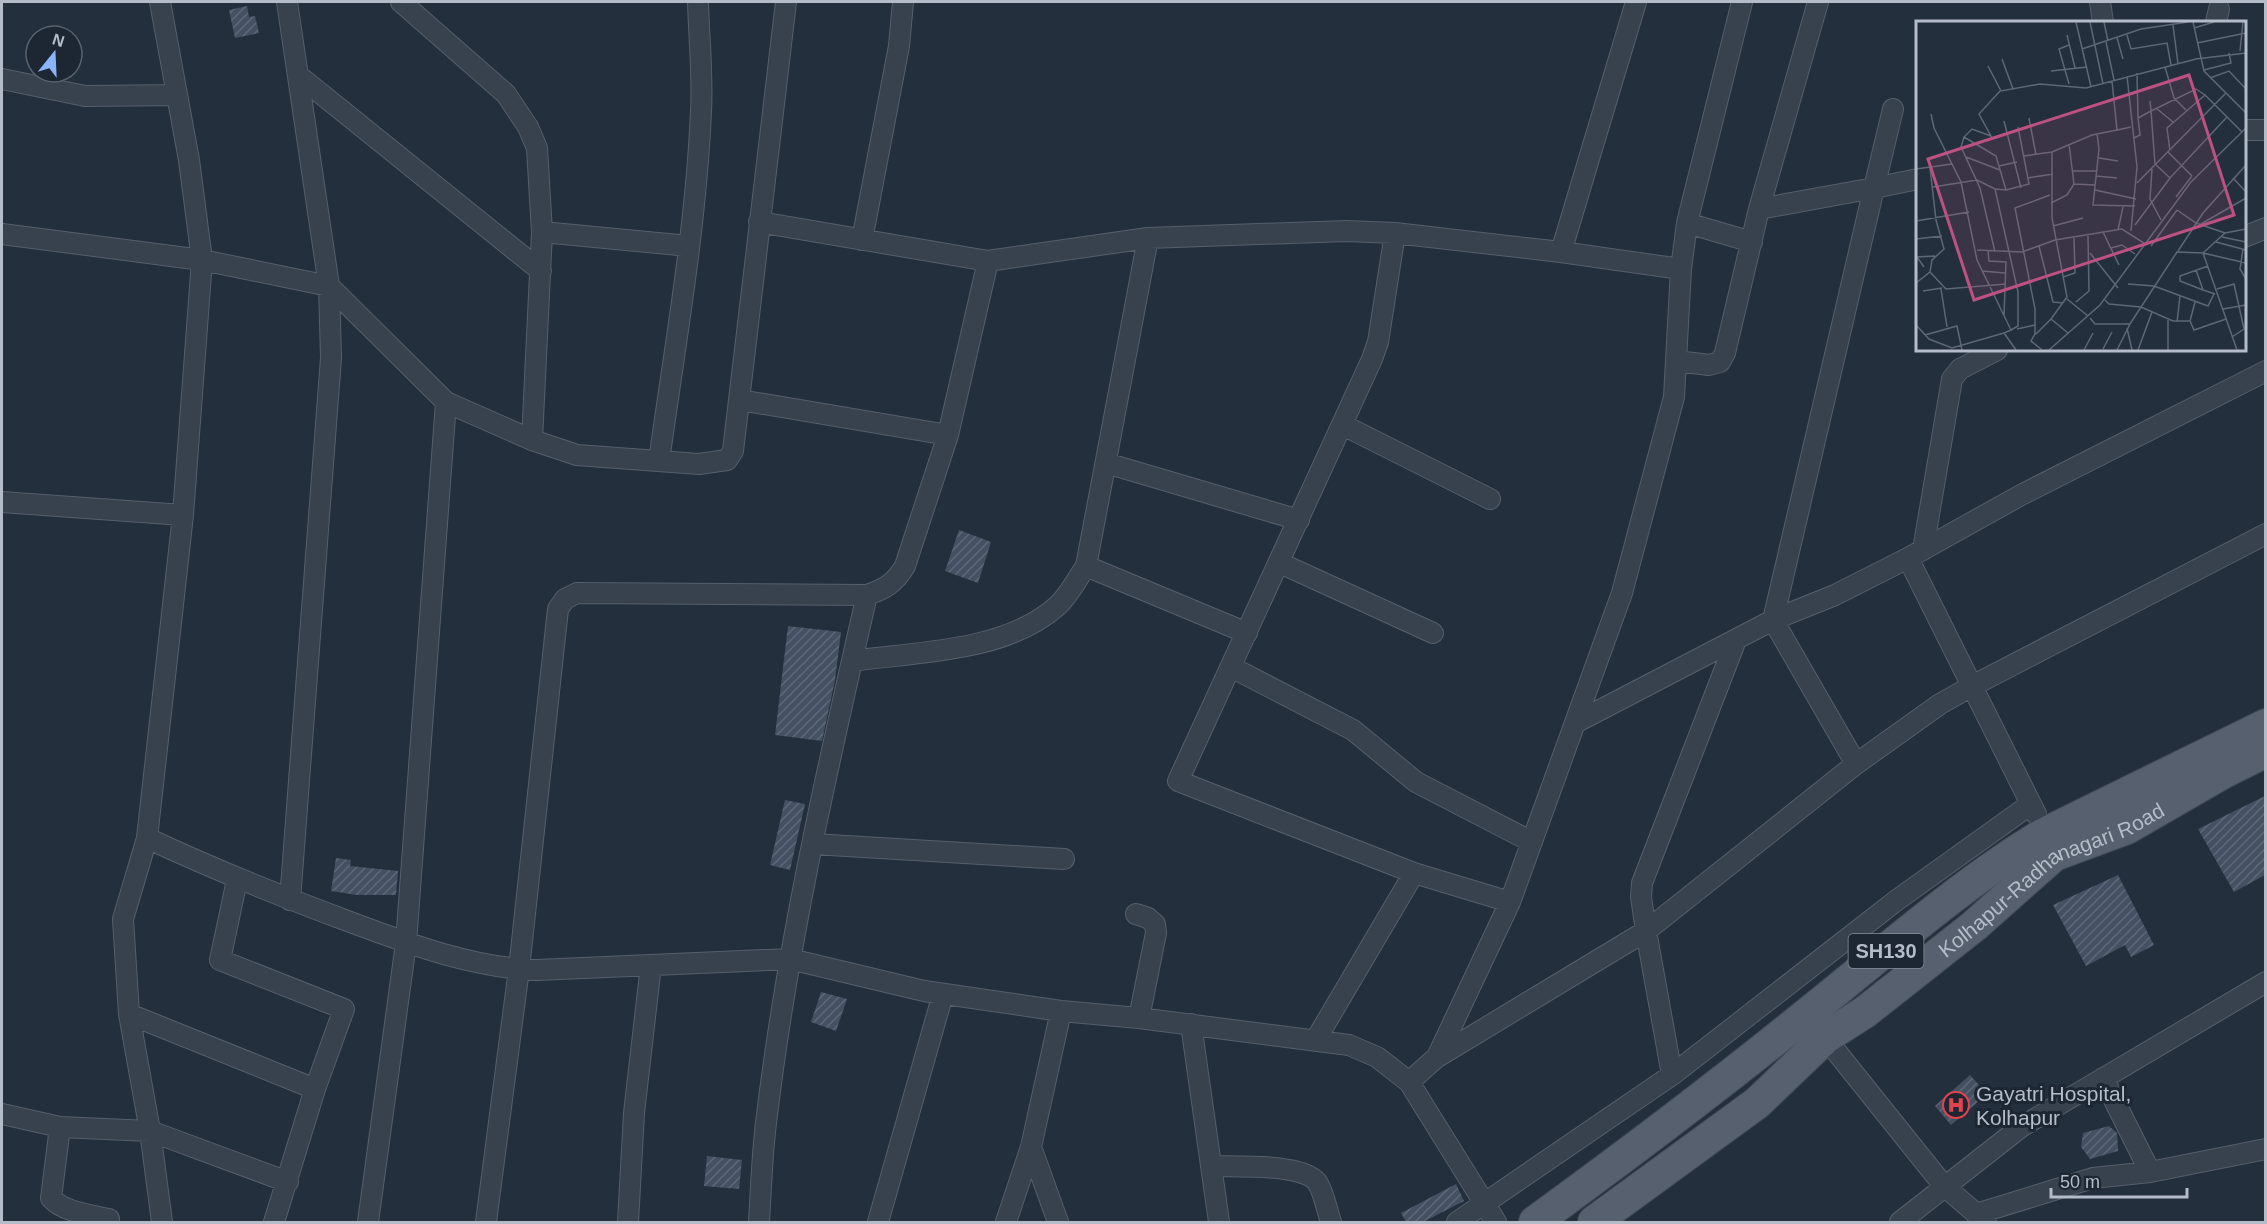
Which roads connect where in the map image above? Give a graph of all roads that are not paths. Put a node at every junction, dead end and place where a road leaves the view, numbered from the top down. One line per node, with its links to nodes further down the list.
1 (160, 2): 14 (street)
2 (288, 2): 12 (street)
3 (401, 2): 24 (street)
4 (698, 2): 31 (street)
5 (786, 2): 21 (street)
6 (903, 2): 29 (street)
7 (1636, 2): 32 (street)
8 (1742, 2): 22 (street)
9 (1818, 2): 20 (street)
10 (2100, 2): 11 (street)
11 (2103, 21)
12 (299, 76): 36 (street); 37 (street)
13 (2, 79): 14 (street)
14 (177, 94): 33 (street)
15 (1893, 109): 19 (street)
16 (2246, 130): 17 (street)
17 (2265, 130)
18 (1916, 179): 19 (street)
19 (1874, 188): 20 (street); 57 (street)
20 (1759, 209): 30 (street)
21 (759, 222): 29 (street); 41 (street)
22 (1687, 222): 30 (street); 35 (street)
23 (2265, 228): 27 (street)
24 (542, 232): 31 (street); 36 (street)
25 (1395, 233): 28 (street); 32 (street); 43 (street)
26 (2, 234): 33 (street)
27 (2246, 236)
28 (1148, 238): 34 (street); 47 (street)
29 (862, 240): 34 (street)
30 (1752, 242): 39 (street)
31 (689, 246): 46 (street)
32 (1561, 252): 35 (street)
33 (202, 260): 37 (street); 50 (street)
34 (988, 261): 44 (street)
35 (1681, 269): 39 (street)
36 (541, 271): 45 (street)
37 (329, 286): 42 (street); 76 (street)
38 (1995, 351): 53 (street)
39 (1677, 361): 64 (street)
40 (2265, 371): 53 (street)
41 (740, 400): 44 (street); 46 (street)
42 (446, 402): 45 (street); 80 (street)
43 (1343, 425): 48 (street); 51 (street)
44 (948, 435): 56 (street)
45 (532, 440): 46 (street)
46 (659, 461)
47 (1106, 464): 51 (street); 55 (street)
48 (1490, 499)
49 (2, 502): 50 (street)
50 (183, 515): 69 (street)
51 (1299, 520): 54 (street)
52 (2265, 534): 63 (street)
53 (1915, 554): 57 (street); 63 (street)
54 (1280, 563): 58 (street); 59 (street)
55 (1086, 566): 58 (street); 61 (street)
56 (867, 596): 61 (street); 83 (street)
57 (1773, 620): 60 (street); 67 (street)
58 (1247, 633): 62 (street)
59 (1433, 633)
60 (1736, 640): 64 (street); 79 (street)
61 (852, 661): 71 (street)
62 (1230, 667): 70 (street); 74 (street)
63 (1972, 686): 67 (street); 68 (street)
64 (1577, 722): 70 (street)
65 (2265, 725): 72 (main road)
66 (2265, 751): 72 (main road, Kolhapur-Radhanagari Road)
67 (1856, 764): 79 (street)
68 (2031, 804): 72 (street); 93 (street)
69 (147, 838): 75 (street); 87 (street)
70 (1532, 842): 77 (street)
71 (813, 844): 73 (street); 81 (street)
72 (2049, 845): 90 (main road, Kolhapur-Radhanagari Road)
73 (1064, 859)
74 (1414, 873): 77 (street); 91 (street)
75 (237, 880): 76 (street); 96 (street)
76 (290, 900): 80 (street)
77 (1510, 902): 92 (street)
78 (1136, 914): 88 (street)
79 (1646, 931): 92 (street); 93 (street)
80 (406, 943): 83 (street); 111 (street)
81 (790, 959): 82 (street); 85 (street); 114 (street)
82 (651, 965): 83 (street); 113 (street)
83 (519, 969): 112 (street)
84 (2265, 981): 94 (street)
85 (943, 994): 86 (street); 115 (street)
86 (1061, 1011): 88 (street); 100 (street)
87 (129, 1014): 96 (street); 99 (street)
88 (1139, 1017): 89 (street)
89 (1191, 1024): 91 (street); 102 (street)
90 (1816, 1027): 105 (street); 122 (main road); 123 (main road, Kolhapur-Radhanagari Road)
91 (1315, 1041): 95 (street)
92 (1437, 1057): 95 (street)
93 (1672, 1075): 106 (street)
94 (2103, 1078): 103 (street); 105 (street)
95 (1409, 1082): 106 (street)
96 (315, 1089): 104 (street)
97 (2, 1117): 98 (street)
98 (60, 1127): 99 (street); 108 (street)
99 (150, 1131): 104 (street); 109 (street)
100 (1031, 1147): 116 (street); 117 (street)
101 (2265, 1149): 103 (street)
102 (1211, 1166): 118 (street); 119 (street)
103 (2150, 1172): 107 (street)
104 (288, 1182): 110 (street)
105 (1944, 1186): 107 (street); 124 (street)
106 (1483, 1204): 120 (street); 121 (street)
107 (1981, 1218)
108 (109, 1219)
109 (162, 1222)
110 (274, 1222)
111 (368, 1222)
112 (486, 1222)
113 (628, 1222)
114 (759, 1222)
115 (878, 1222)
116 (1006, 1222)
117 (1058, 1222)
118 (1219, 1222)
119 (1331, 1222)
120 (1457, 1222)
121 (1496, 1222)
122 (1535, 1222)
123 (1594, 1222)
124 (1900, 1222)

